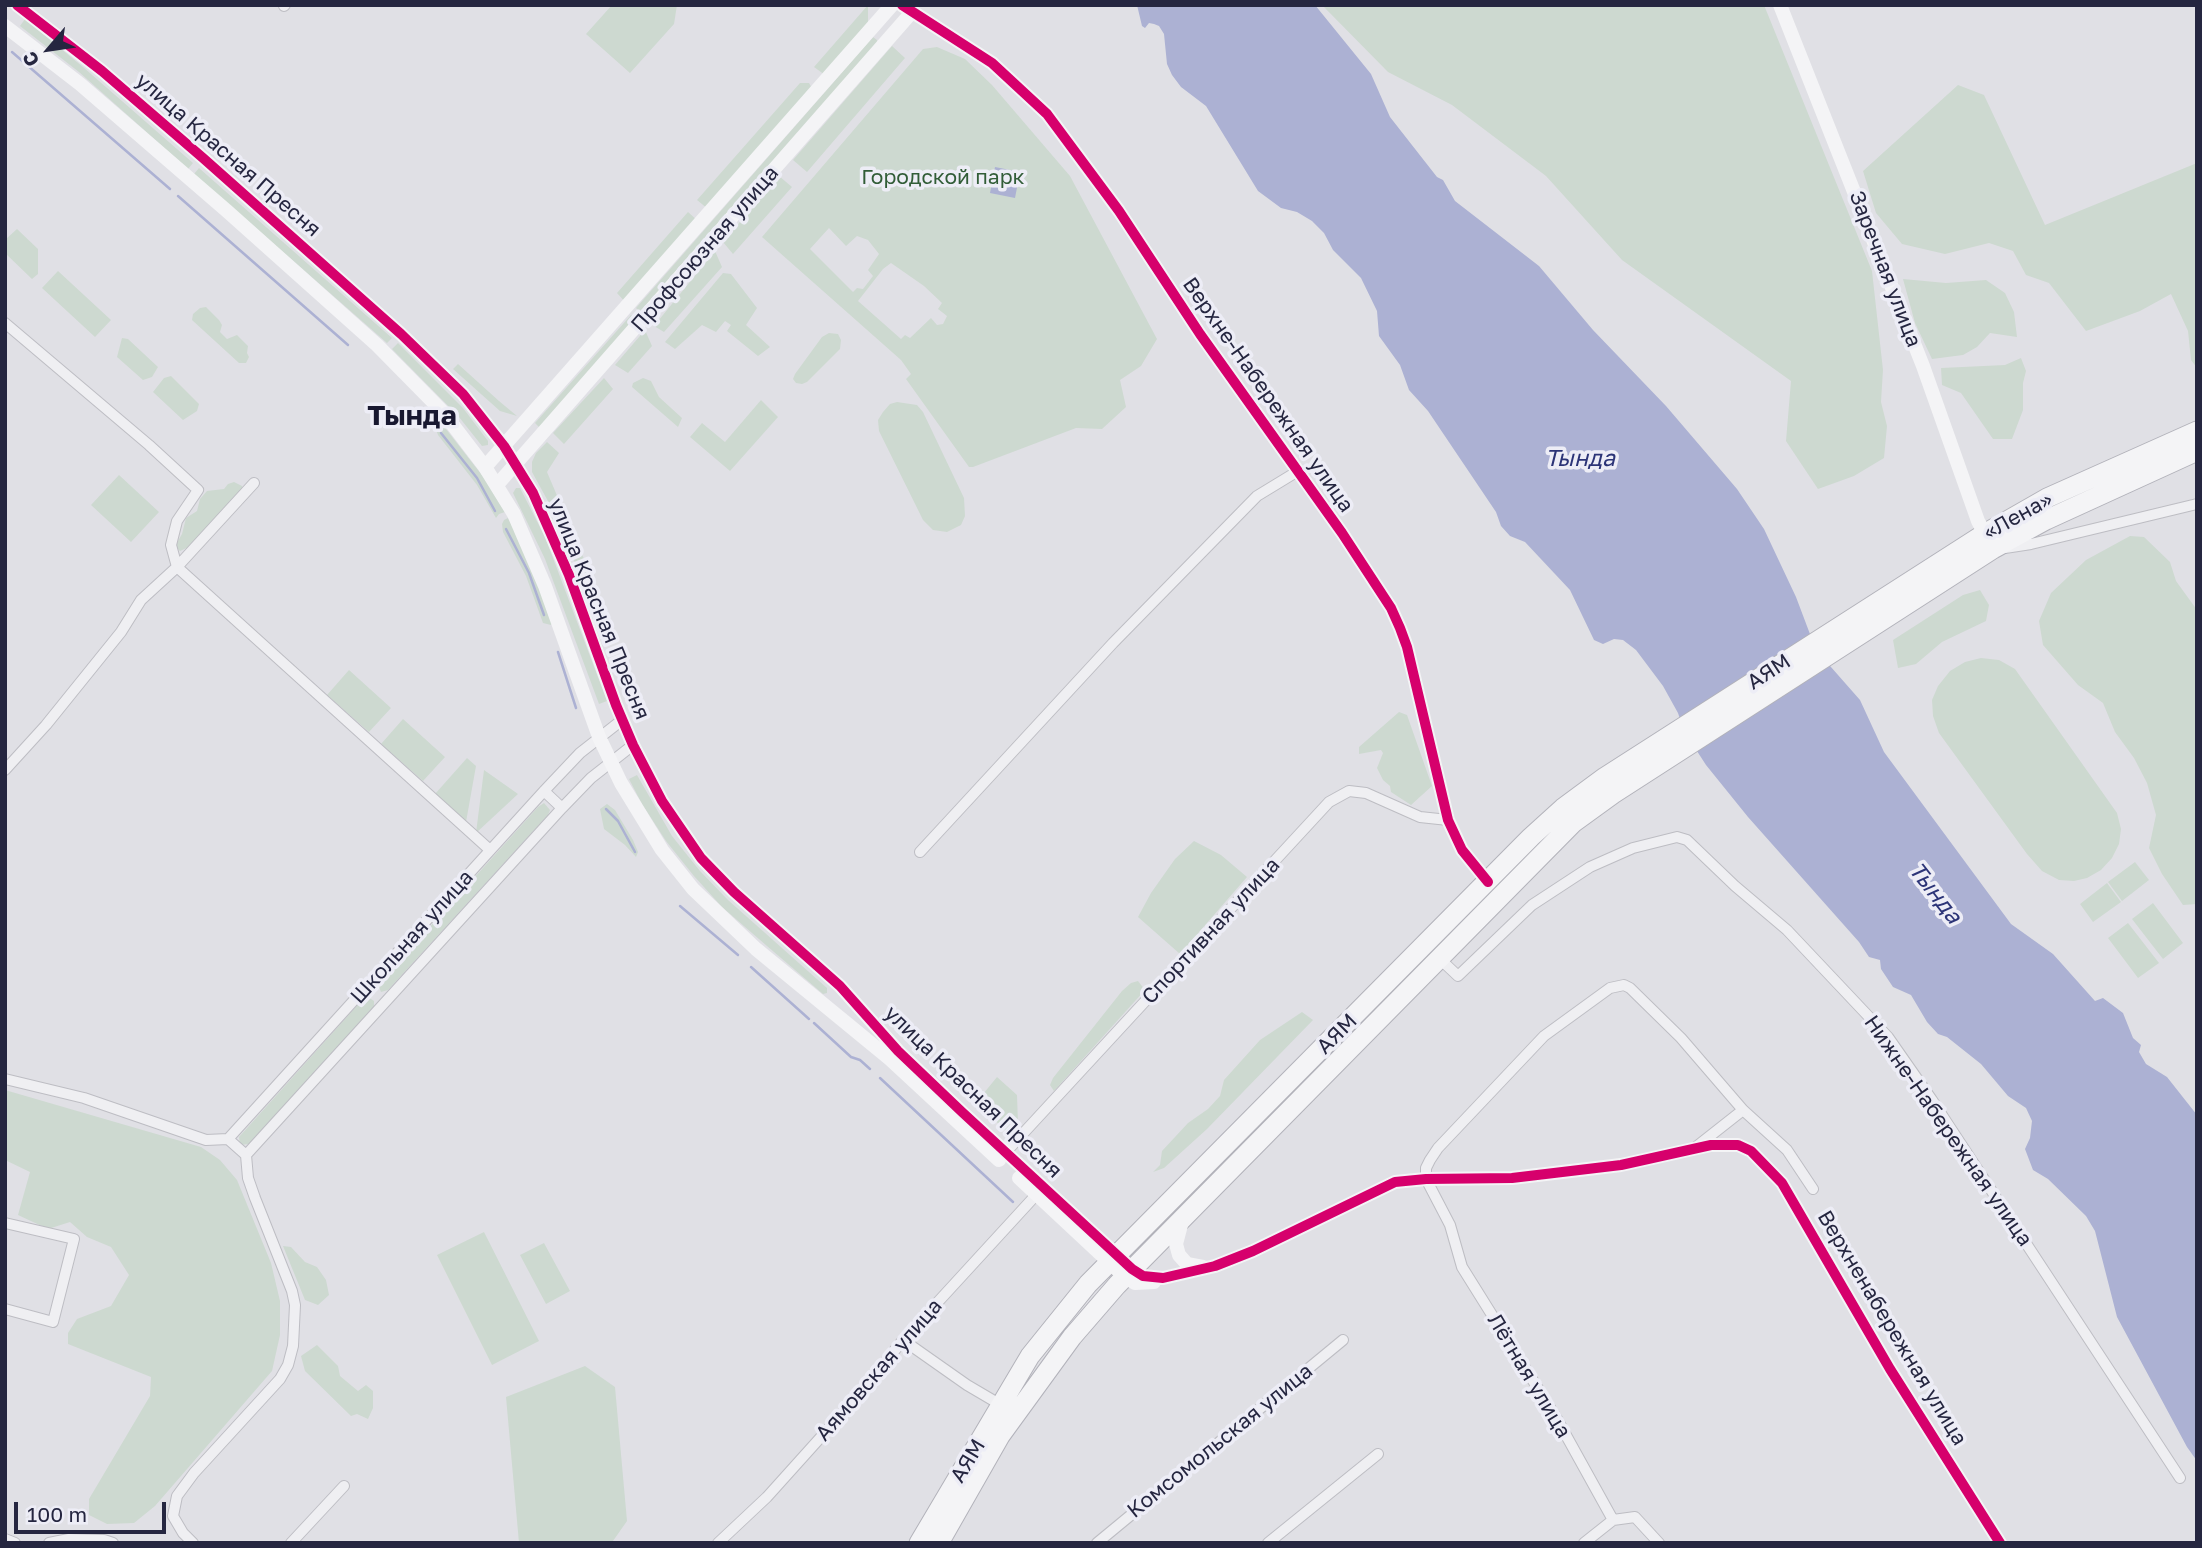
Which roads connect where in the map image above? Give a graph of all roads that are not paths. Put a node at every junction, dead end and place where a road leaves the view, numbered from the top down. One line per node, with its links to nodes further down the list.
1 (892, 5): 5 (street, Профсоюзная улица)
2 (1780, 5): 20 (street, Заречная улица)
3 (18, 6): 6 (street); 11 (street, улица Красная Пресня)
4 (907, 9): 7 (street, Профсоюзная улица); 16 (street, Верхне-Набережная улица)
5 (874, 26): 7 (street); 10 (street, Профсоюзная улица)
6 (5, 27): 15 (street, улица Красная Пресня)
7 (888, 39): 12 (street, Профсоюзная улица)
8 (5, 323): 21 (street)
9 (2197, 431): 20 (highway, «Лена»)
10 (514, 434): 11 (street, Профсоюзная улица); 12 (street)
11 (504, 446): 14 (street, улица Красная Пресня); 15 (street, Профсоюзная улица)
12 (529, 448): 14 (street, Профсоюзная улица)
13 (2197, 451): 20 (highway, «Лена»)
14 (516, 463): 18 (street, Профсоюзная улица); 23 (street, улица Красная Пресня)
15 (485, 467): 18 (street, улица Красная Пресня)
16 (1298, 471): 31 (street, Верхне-Набережная улица); 33 (street)
17 (254, 483): 21 (street)
18 (497, 485): 24 (street, улица Красная Пресня)
19 (2197, 504): 20 (street)
20 (1989, 542): 22 (highway, «Лена»)
21 (177, 567): 28 (street); 32 (street)
22 (1854, 628): 27 (highway, АЯМ)
23 (622, 720): 24 (street, Школьная улица); 25 (street, улица Красная Пресня)
24 (599, 737): 26 (street, улица Красная Пресня); 29 (street, Школьная улица)
25 (633, 745): 26 (street, Школьная улица); 42 (street, улица Красная Пресня)
26 (611, 762): 30 (street, Школьная улица); 46 (street, улица Красная Пресня)
27 (1641, 766): 34 (highway, АЯМ); 35 (highway, АЯМ)
28 (5, 770)
29 (544, 791): 30 (street); 32 (street, Школьная улица)
30 (562, 808): 37 (street, Школьная улица)
31 (1448, 820): 34 (street, Верхне-Набережная улица); 42 (street, Спортивная улица)
32 (490, 850): 36 (street, Школьная улица)
33 (920, 852)
34 (1488, 882): 49 (highway, АЯМ)
35 (1440, 959): 47 (highway, АЯМ); 57 (street, Нижне-Набережная улица)
36 (367, 987): 37 (street); 40 (street, Школьная улица)
37 (384, 1002): 43 (street, Школьная улица)
38 (5, 1079): 40 (street)
39 (1743, 1110): 41 (street); 44 (street); 45 (street)
40 (228, 1139): 43 (street)
41 (1693, 1150): 44 (street); 73 (street, Верхненабережная улица)
42 (1005, 1153): 49 (street, улица Красная Пресня)
43 (246, 1155): 64 (street)
44 (1426, 1179): 50 (street); 59 (street, Лётная улица)
45 (1813, 1189)
46 (1037, 1195): 49 (street, улица Красная Пресня); 53 (street, Аямовская улица)
47 (1185, 1215): 50 (street); 51 (highway, АЯМ)
48 (5, 1223): 52 (street)
49 (1112, 1258): 51 (street); 55 (highway, АЯМ)
50 (1214, 1266): 51 (street)
51 (1128, 1273): 68 (highway, АЯМ)
52 (5, 1309)
53 (904, 1340): 55 (street); 66 (street, Аямовская улица)
54 (1343, 1340): 69 (street, Комсомольская улица)
55 (1001, 1405): 67 (highway, АЯМ)
56 (1378, 1454): 70 (street)
57 (2180, 1478)
58 (344, 1486): 65 (street)
59 (1613, 1520): 71 (street); 72 (street)
60 (5, 1539): 61 (street)
61 (15, 1543)
62 (49, 1543): 63 (street)
63 (113, 1543)
64 (193, 1543)
65 (291, 1543)
66 (718, 1543)
67 (919, 1543)
68 (939, 1543)
69 (1097, 1543)
70 (1268, 1543)
71 (1584, 1543)
72 (1660, 1543)
73 (2000, 1543)

